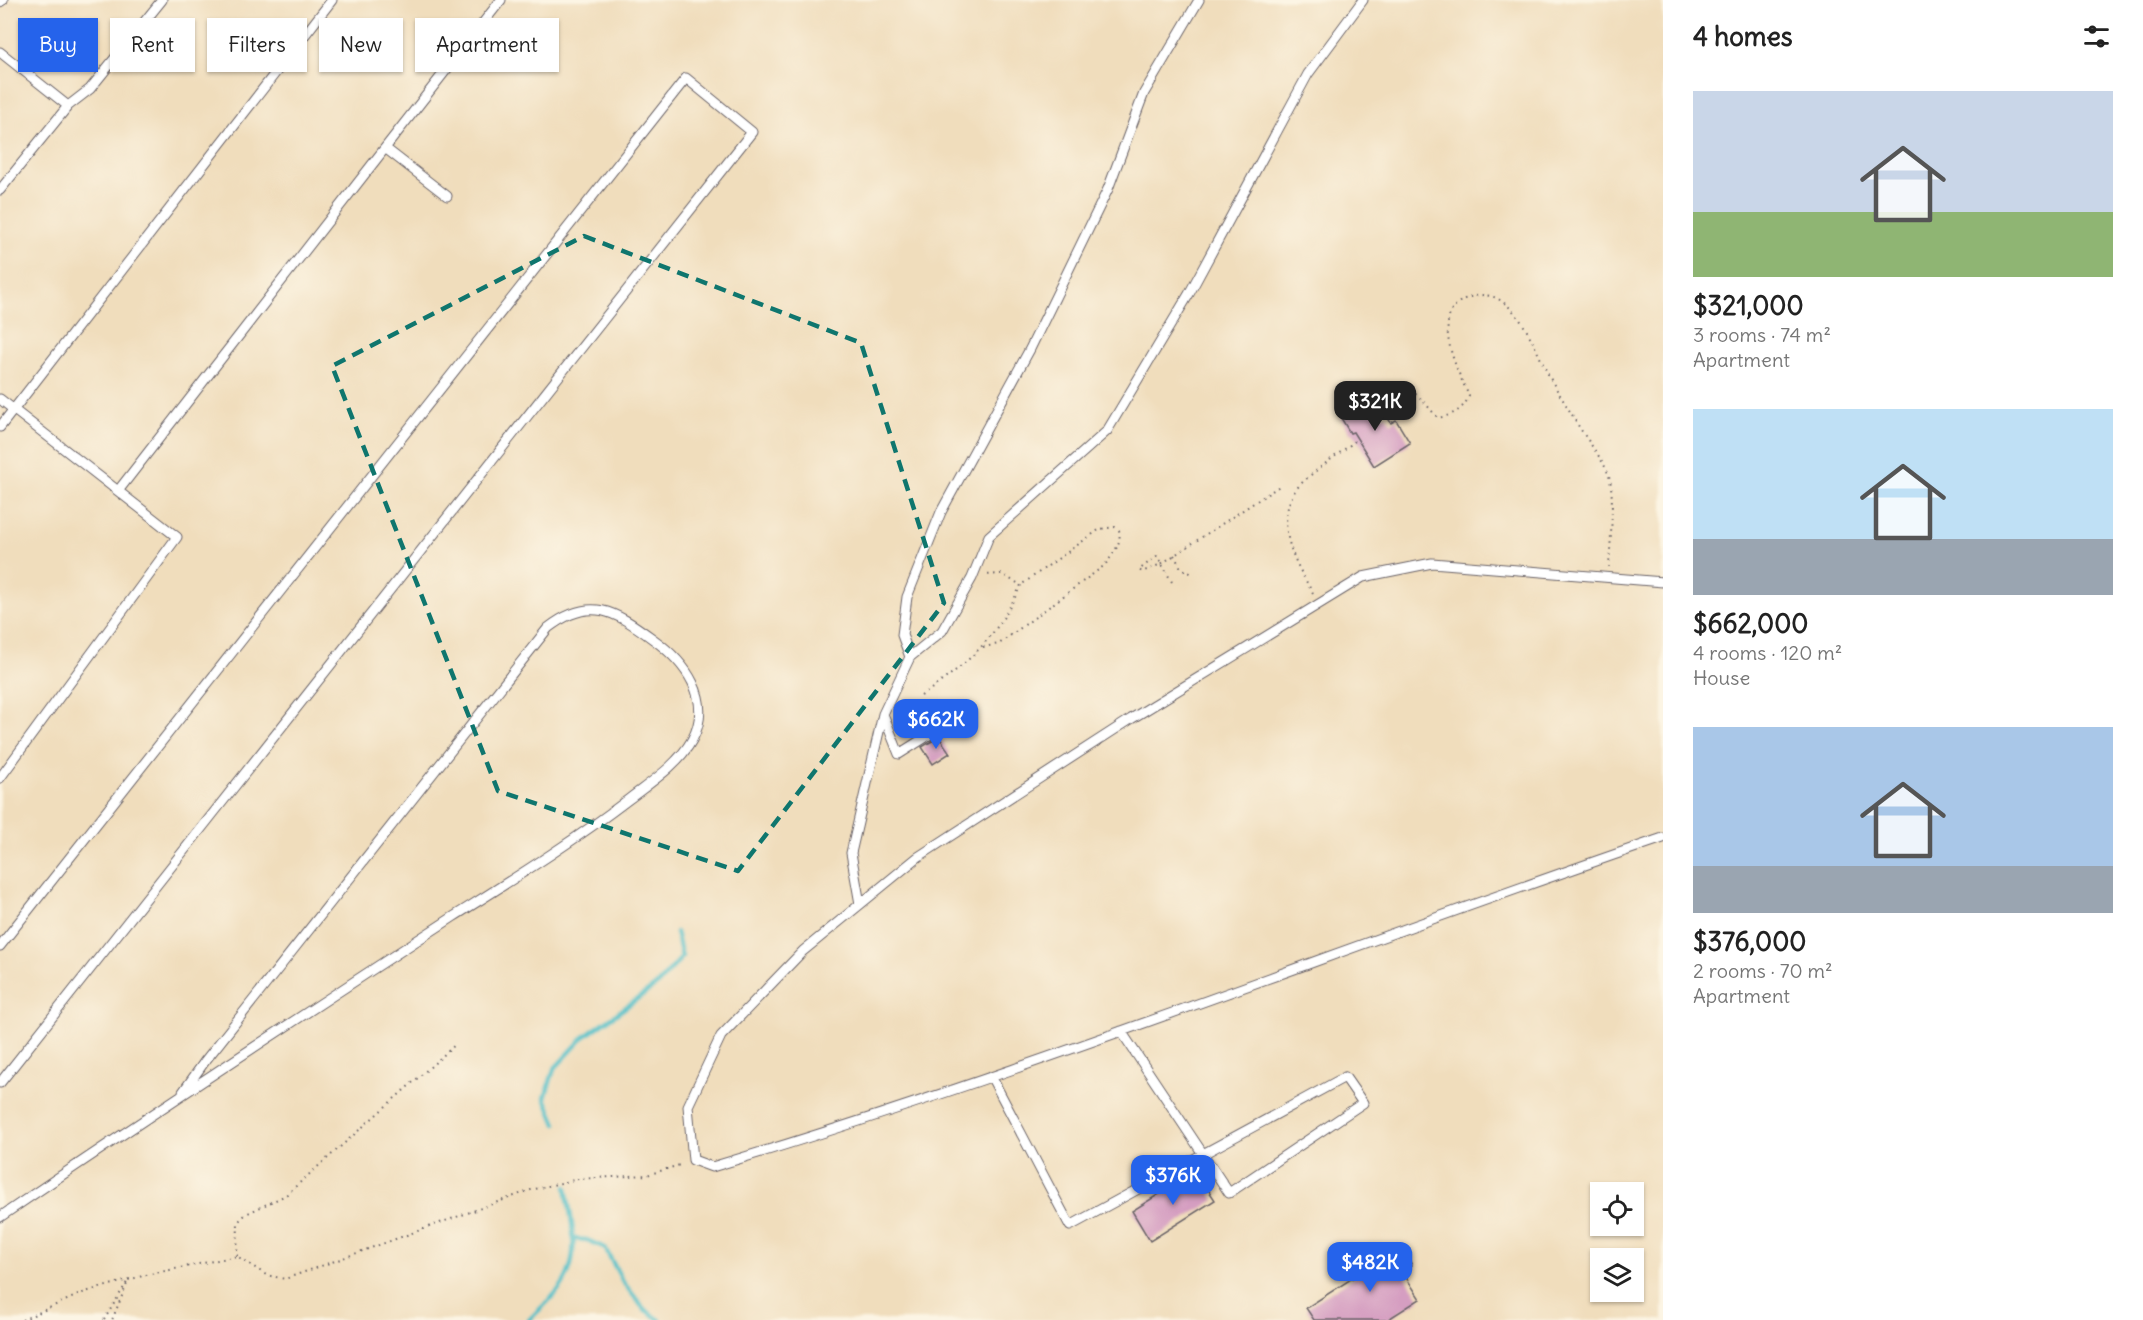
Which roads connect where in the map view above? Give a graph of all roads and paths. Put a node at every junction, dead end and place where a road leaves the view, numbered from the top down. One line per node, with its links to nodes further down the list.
1 (162, 0): 7 (lane)
2 (332, 0): 13 (lane)
3 (501, 0): 8 (lane)
4 (1200, 0): 28 (lane)
5 (1363, 0): 22 (lane)
6 (0, 52): 7 (lane)
7 (68, 106): 9 (lane)
8 (385, 147): 10 (lane); 17 (lane)
9 (0, 189)
10 (447, 196)
11 (1370, 390): 21 (path)
12 (0, 399): 13 (lane)
13 (14, 409): 14 (lane); 17 (lane)
14 (0, 427)
15 (1355, 441): 26 (path)
16 (1281, 485): 18 (path)
17 (118, 491): 32 (lane)
18 (1174, 555): 19 (path); 20 (path)
19 (1161, 564): 19 (path); 23 (path)
20 (1194, 575)
21 (1608, 577): 24 (lane); 26 (lane)
22 (972, 578): 25 (path); 28 (lane)
23 (1172, 582)
24 (1663, 582)
25 (1021, 585): 27 (path); 27 (path)
26 (1319, 604): 34 (lane)
27 (983, 647): 29 (path)
28 (910, 657): 30 (lane)
29 (921, 696)
30 (884, 714): 31 (lane); 34 (lane)
31 (965, 727)
32 (0, 778)
33 (1663, 838): 36 (lane)
34 (860, 904): 42 (lane)
35 (0, 946): 39 (lane)
36 (1121, 1031): 38 (lane); 41 (lane)
37 (456, 1044): 44 (path)
38 (992, 1078): 41 (lane); 42 (lane)
39 (0, 1083)
40 (183, 1092): 40 (lane); 43 (lane)
41 (1204, 1154): 41 (lane)
42 (693, 1160): 44 (path)
43 (0, 1216)
44 (237, 1256): 45 (path)
45 (129, 1279): 46 (path); 47 (path); 48 (path)
46 (22, 1320)
47 (104, 1320)
48 (112, 1320)

